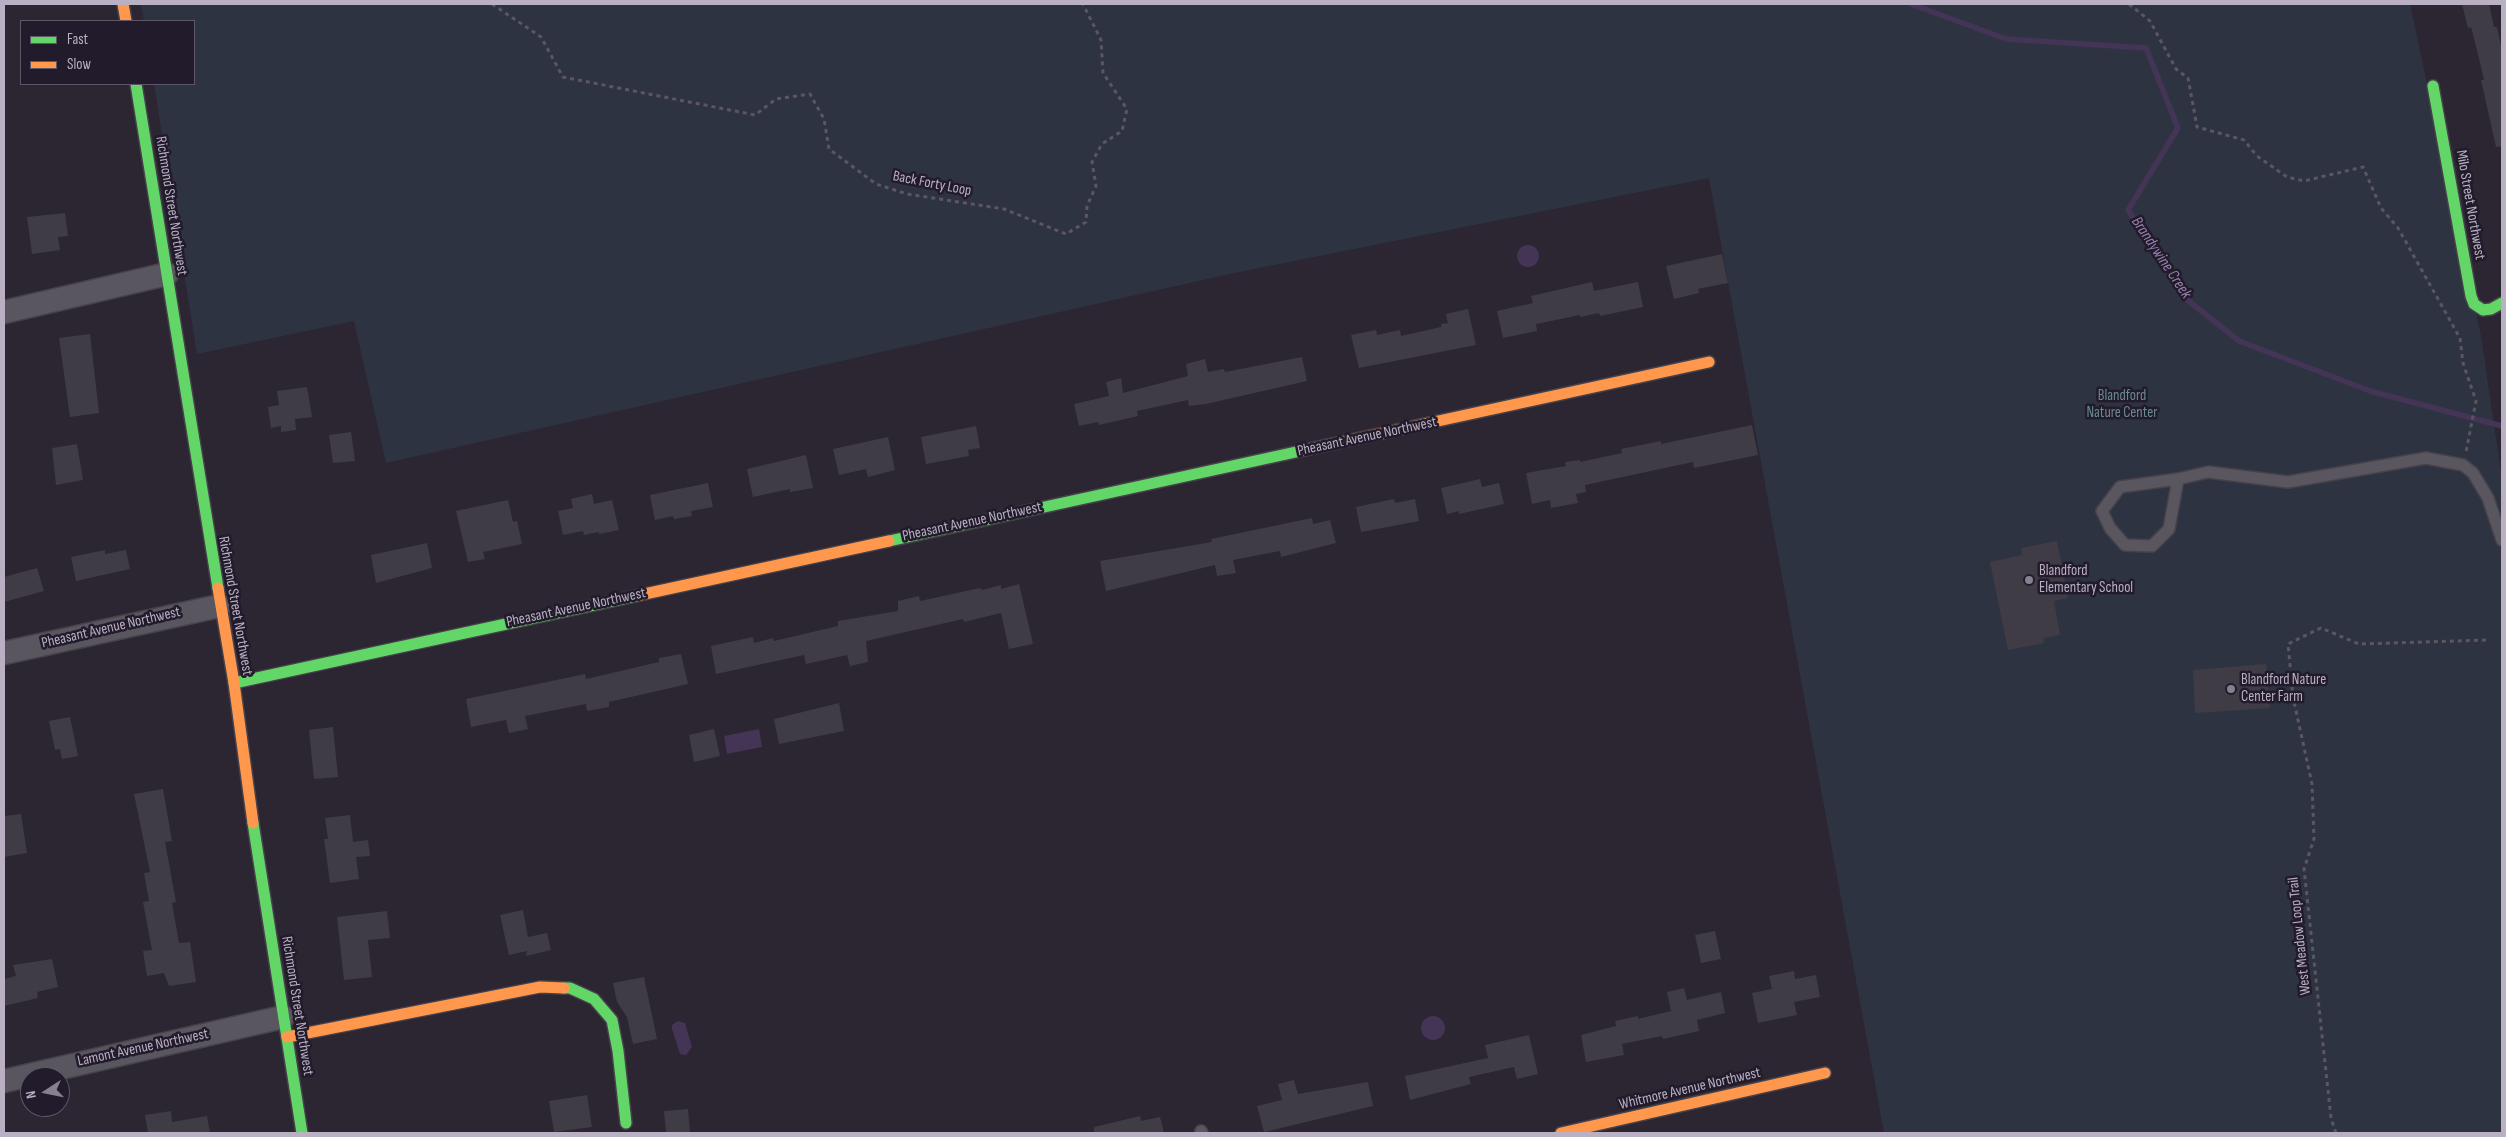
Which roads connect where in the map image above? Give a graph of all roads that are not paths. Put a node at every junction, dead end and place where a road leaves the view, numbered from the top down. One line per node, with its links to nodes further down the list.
1 (123, 4): 2 (street)
2 (126, 20)
3 (136, 85): 5 (street, Richmond Street Northwest)
4 (2433, 86): 6 (street, Milo Street Northwest)
5 (167, 274): 7 (street); 11 (street, Richmond Street Northwest)
6 (2500, 304)
7 (4, 312)
8 (1709, 362): 13 (street, Pheasant Avenue Northwest)
9 (2178, 479): 9 (lane); 10 (lane)
10 (2502, 540)
11 (219, 606): 12 (street, Pheasant Avenue Northwest); 13 (street, Richmond Street Northwest)
12 (4, 653)
13 (234, 683): 14 (street, Richmond Street Northwest)
14 (285, 1027): 16 (street, Lamont Avenue Northwest); 17 (street); 18 (street, Richmond Street Northwest)
15 (1825, 1074): 19 (street, Whitmore Avenue Northwest)
16 (4, 1081)
17 (626, 1123)
18 (302, 1133)
19 (1561, 1133)

